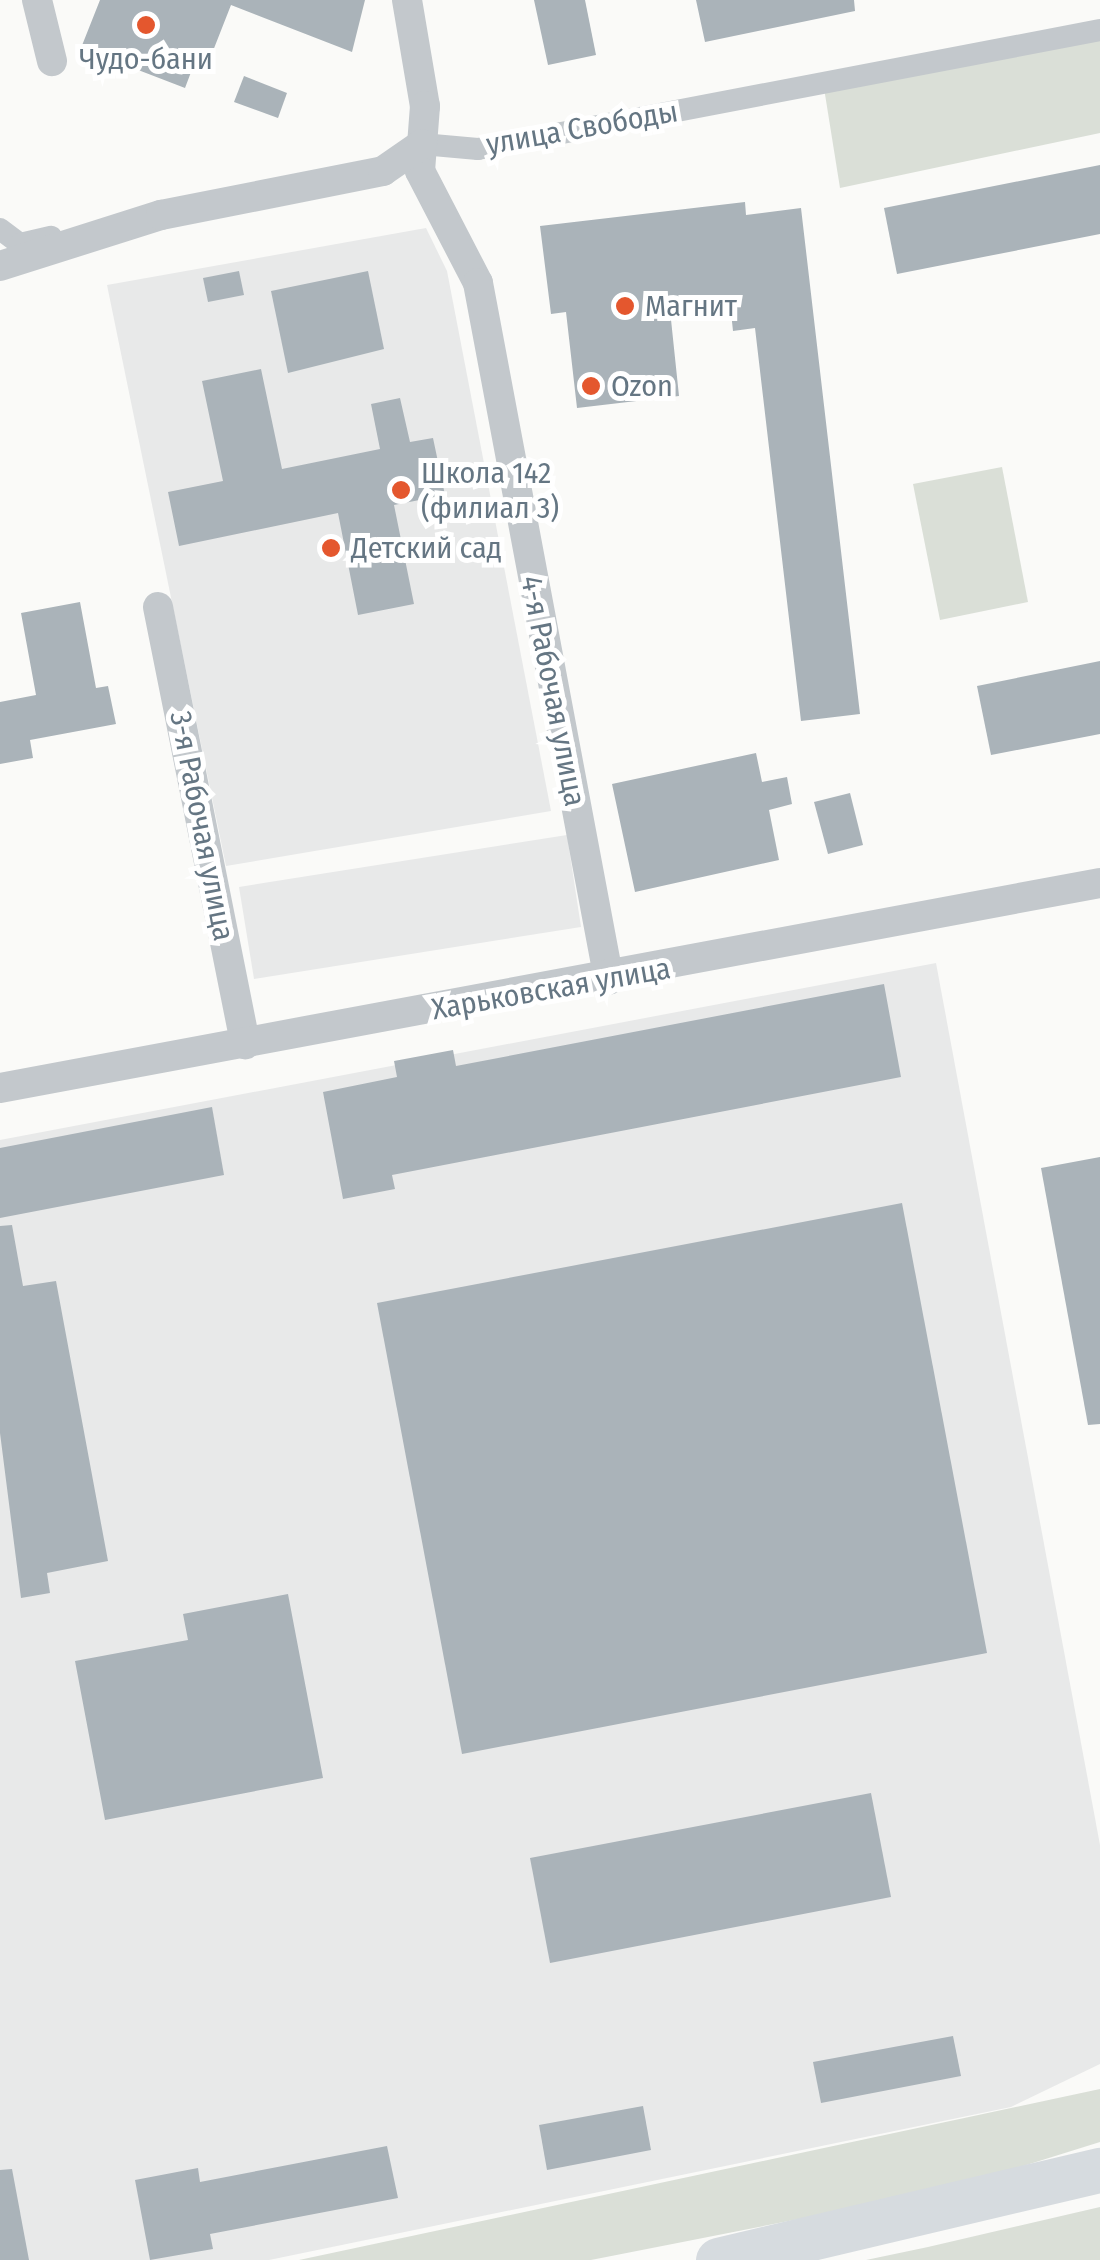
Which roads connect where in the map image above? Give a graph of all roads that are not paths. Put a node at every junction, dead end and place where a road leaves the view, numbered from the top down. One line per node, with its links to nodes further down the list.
1 (37, 0): 4 (street)
2 (407, 0): 5 (street, 4-я Рабочая улица)
3 (1100, 30): 5 (street, улица Свободы)
4 (52, 61)
5 (422, 144): 7 (street); 11 (street, 4-я Рабочая улица)
6 (0, 229): 7 (street)
7 (76, 242): 8 (street)
8 (0, 266)
9 (158, 607): 12 (street, 3-я Рабочая улица)
10 (1100, 883): 11 (street, Харьковская улица)
11 (609, 980): 12 (street, Харьковская улица)
12 (246, 1044): 13 (street, Харьковская улица)
13 (0, 1088)
14 (1100, 2170): 15 (main road)
15 (718, 2260)

